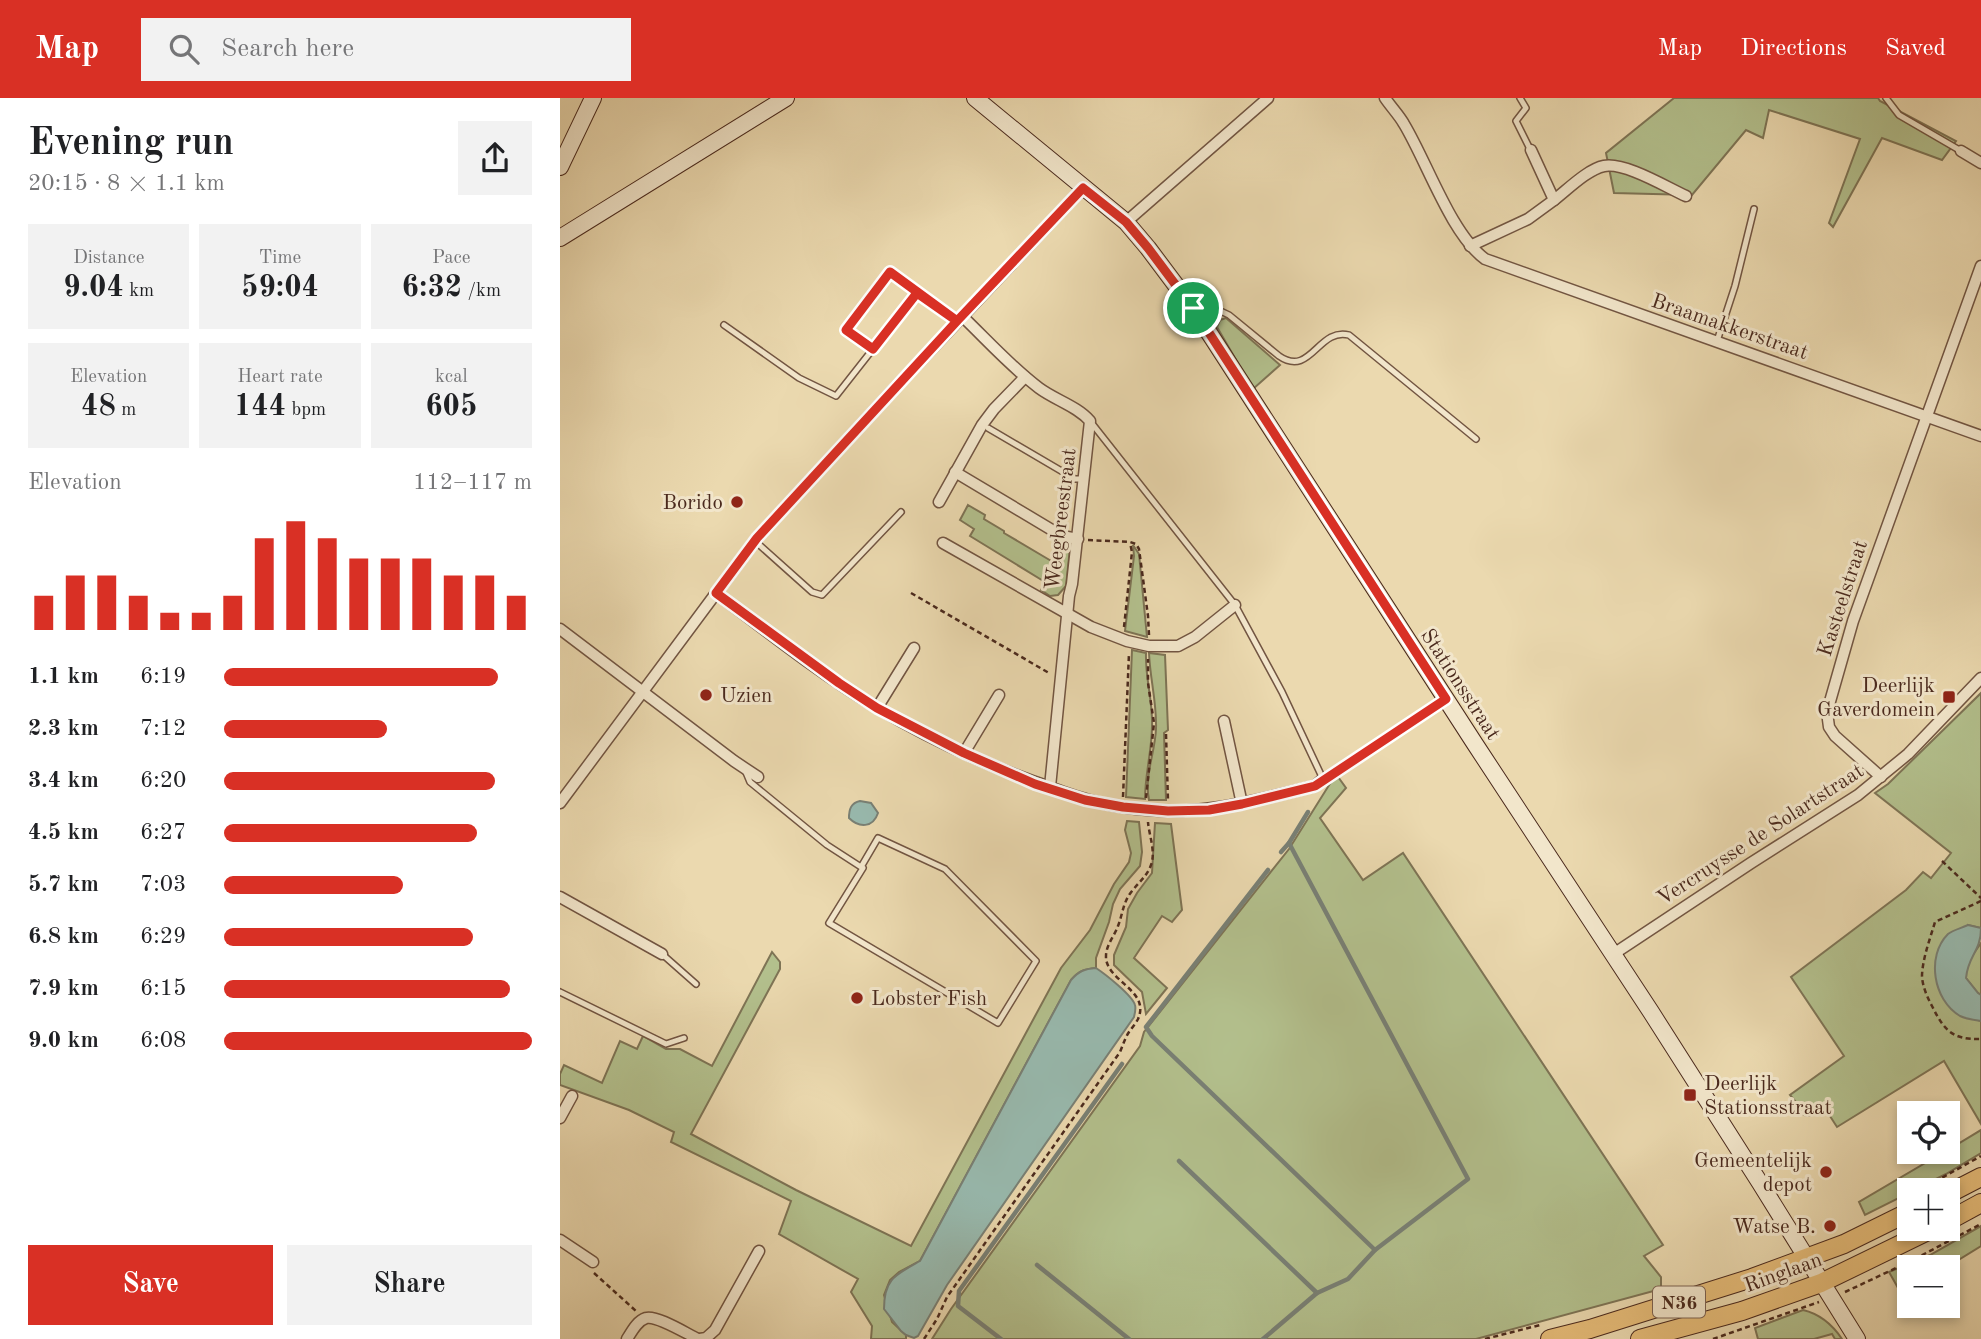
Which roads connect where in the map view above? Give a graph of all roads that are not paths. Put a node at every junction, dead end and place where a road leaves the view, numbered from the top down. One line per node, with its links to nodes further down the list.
1 (593, 98): 8 (street)
2 (786, 98): 18 (street)
3 (975, 98): 13 (street, Stationsstraat)
4 (1268, 98): 17 (street)
5 (1385, 98): 19 (street, Braamakkerstraat)
6 (1520, 98): 9 (lane)
7 (1886, 98): 10 (lane)
8 (564, 145): 12 (street)
9 (1531, 150): 15 (street)
10 (1961, 151): 11 (street)
11 (1981, 163)
12 (560, 167)
13 (1083, 188): 17 (street, Stationsstraat); 23 (street)
14 (1686, 196): 15 (street)
15 (1553, 200): 19 (street)
16 (1754, 209): 25 (lane)
17 (1126, 222): 22 (street, Stationsstraat)
18 (560, 238)
19 (1471, 246): 25 (street, Braamakkerstraat)
20 (1981, 266): 28 (street, Kasteelstraat)
21 (917, 293): 23 (lane); 26 (lane); 26 (lane)
22 (1193, 308): 32 (lane); 61 (street, Stationsstraat)
23 (960, 319): 27 (street, Weegbreestraat); 38 (street)
24 (724, 325): 26 (lane)
25 (1717, 342): 28 (street, Braamakkerstraat)
26 (873, 349)
27 (1025, 377): 29 (street, Weegbreestraat); 33 (street)
28 (1927, 416): 31 (street, Braamakkerstraat); 53 (street, Kasteelstraat)
29 (1090, 421): 34 (street, Weegbreestraat); 41 (lane)
30 (988, 428): 34 (lane)
31 (1981, 436)
32 (1476, 439)
33 (955, 472): 35 (street); 37 (street)
34 (1084, 479): 37 (street, Weegbreestraat)
35 (939, 502)
36 (901, 512): 38 (lane)
37 (1077, 539): 42 (street, Weegbreestraat)
38 (755, 541): 40 (street)
39 (943, 543): 42 (street)
40 (716, 593): 46 (street); 48 (street)
41 (1235, 605): 42 (street); 54 (lane)
42 (1067, 615): 55 (street, Weegbreestraat)
43 (560, 629): 46 (street)
44 (914, 648): 48 (street)
45 (1981, 678): 53 (street, Vercruysse de Solartstraat)
46 (642, 691): 51 (street); 56 (street)
47 (999, 695): 50 (street)
48 (877, 708): 50 (street)
49 (1224, 721): 57 (street)
50 (964, 753): 55 (street)
51 (744, 767): 52 (street); 58 (lane)
52 (758, 777)
53 (1881, 777): 61 (street, Vercruysse de Solartstraat)
54 (1323, 779): 57 (street)
55 (1050, 788): 57 (street)
56 (560, 803)
57 (1242, 804)
58 (861, 867): 58 (lane)
59 (560, 897): 60 (street)
60 (662, 954): 62 (lane)
61 (1612, 955): 75 (street, Stationsstraat)
62 (696, 984)
63 (560, 992): 64 (lane)
64 (684, 1038)
65 (572, 1096): 66 (street)
66 (560, 1118)
67 (1981, 1177): 68 (main road)
68 (1960, 1188)
69 (1981, 1202): 70 (main road)
70 (1960, 1214)
71 (1897, 1218): 75 (main road, Ringlaan / N36)
72 (560, 1240): 76 (street)
73 (1907, 1241): 77 (main road, Ringlaan / N36)
74 (759, 1251): 80 (street)
75 (1805, 1258): 77 (street, Stationsstraat); 78 (main road, Ringlaan / N36)
76 (593, 1262)
77 (1821, 1283): 81 (main road, Ringlaan / N36); 82 (street, Stationsstraat)
78 (1549, 1331)
79 (627, 1339): 80 (street)
80 (699, 1339)
81 (1640, 1339)
82 (1857, 1339)

